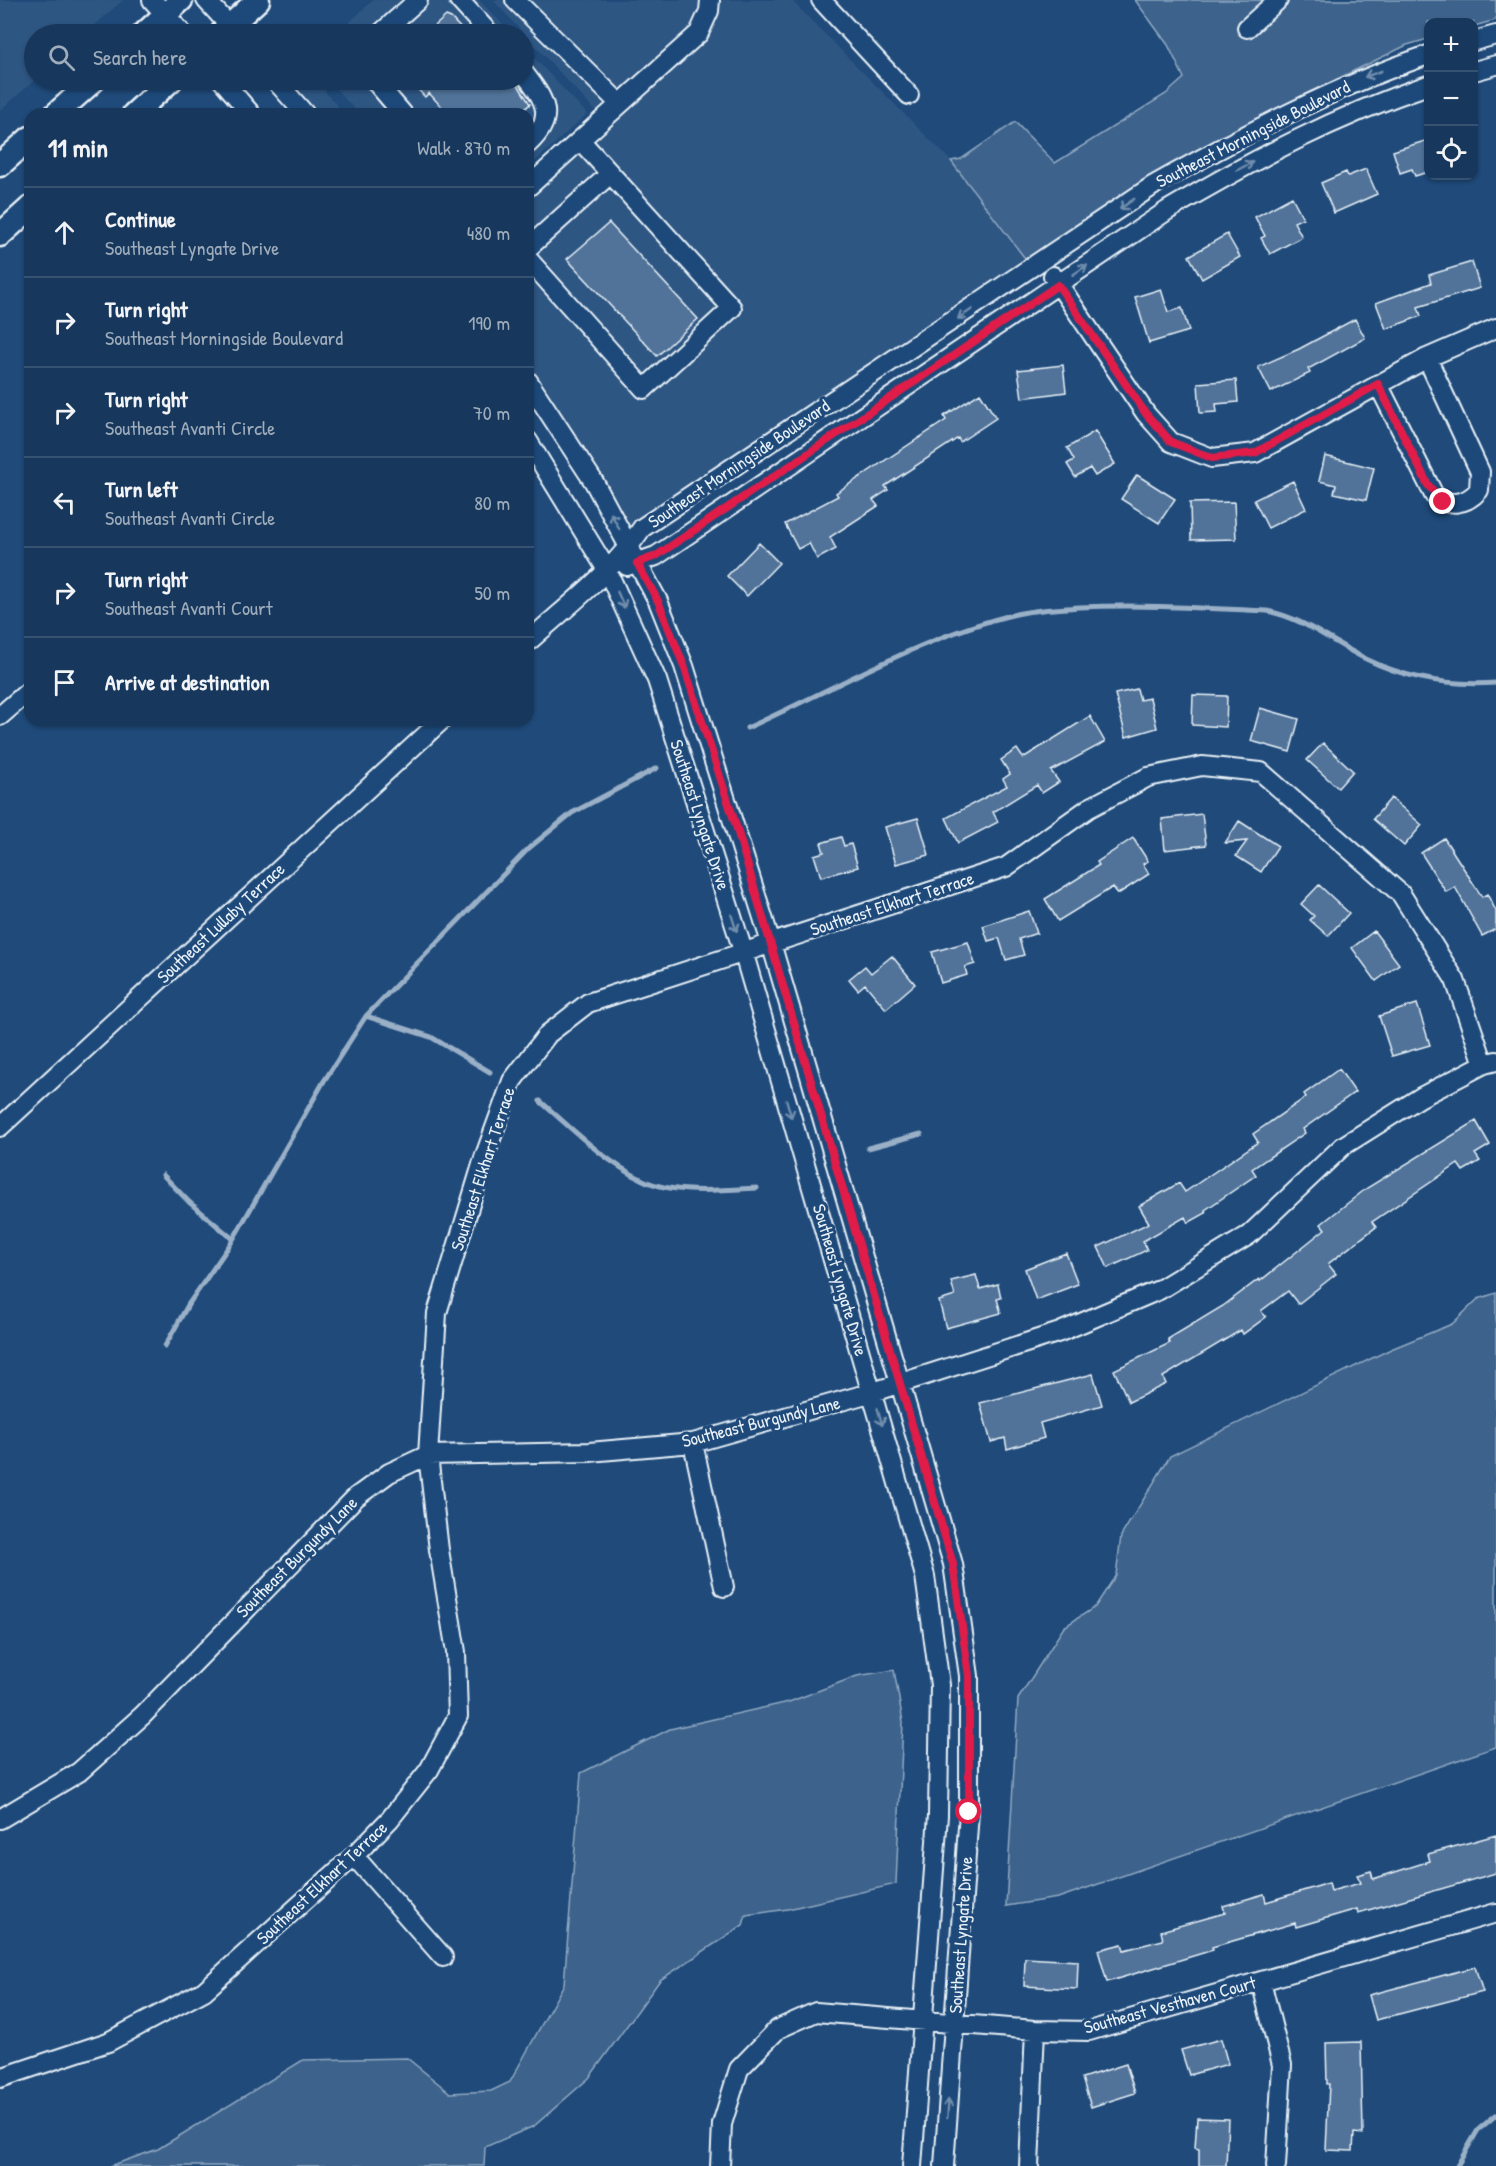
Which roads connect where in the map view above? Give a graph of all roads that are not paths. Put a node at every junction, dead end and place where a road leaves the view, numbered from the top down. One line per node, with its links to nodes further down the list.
1 (206, 0): 12 (street)
2 (258, 0): 13 (main road)
3 (418, 0): 14 (street)
4 (459, 0): 15 (street)
5 (515, 0): 30 (street)
6 (710, 0): 30 (street)
7 (821, 0): 29 (street)
8 (1278, 0): 16 (street)
9 (166, 5): 10 (main road); 11 (street)
10 (152, 24)
11 (177, 24)
12 (223, 24)
13 (236, 24)
14 (391, 24)
15 (481, 24)
16 (1247, 28)
17 (1496, 35): 18 (street)
18 (1478, 40)
19 (1424, 56): 36 (street, Southeast Morningside Boulevard, one-way to 36)
20 (1496, 65): 21 (street)
21 (1478, 70)
22 (534, 85): 37 (street)
23 (1424, 86): 39 (street, Southeast Morningside Boulevard)
24 (83, 90): 31 (main road)
25 (160, 90): 32 (main road)
26 (231, 90): 33 (street)
27 (284, 90): 34 (street)
28 (383, 90): 35 (street)
29 (909, 95)
30 (620, 104): 38 (street)
31 (63, 108)
32 (141, 108)
33 (246, 108)
34 (299, 108)
35 (398, 108)
36 (1284, 115): 39 (street); 47 (street, Southeast Morningside Boulevard, one-way to 47)
37 (534, 138)
38 (580, 140): 42 (street); 43 (street)
39 (1296, 140): 49 (street, Southeast Morningside Boulevard, one-way to 39)
40 (24, 143): 41 (main road)
41 (0, 165)
42 (610, 174): 46 (street); 48 (street)
43 (534, 182)
44 (24, 214): 45 (main road)
45 (0, 236)
46 (534, 243)
47 (1044, 261): 49 (street); 54 (street, Southeast Morningside Boulevard, one-way to 54)
48 (534, 266)
49 (1058, 285): 52 (street); 55 (street, Southeast Morningside Boulevard)
50 (1496, 328): 51 (street)
51 (1427, 358): 52 (street); 52 (street)
52 (1378, 384)
53 (534, 390): 57 (street, Southeast Lyngate Drive, one-way to 53)
54 (833, 402): 55 (street); 57 (street, Southeast Morningside Boulevard)
55 (848, 427): 57 (street, Southeast Morningside Boulevard)
56 (534, 451): 58 (street, Southeast Lyngate Drive)
57 (633, 555): 58 (street, Southeast Morningside Boulevard); 63 (street, Southeast Lyngate Drive)
58 (607, 570): 59 (street); 64 (street, Southeast Lyngate Drive, one-way to 64)
59 (534, 637)
60 (24, 695): 61 (street)
61 (0, 716)
62 (435, 726): 66 (street, Southeast Lullaby Terrace)
63 (771, 943): 64 (street, Southeast Elkhart Terrace); 65 (street, Southeast Elkhart Terrace); 67 (street, Southeast Lyngate Drive)
64 (743, 951): 68 (street, Southeast Lyngate Drive, one-way to 68); 70 (street, Southeast Elkhart Terrace)
65 (1490, 1063): 67 (street, Southeast Burgundy Lane)
66 (0, 1127)
67 (901, 1383): 68 (street, Southeast Burgundy Lane); 78 (street, Southeast Lyngate Drive)
68 (873, 1392): 69 (street, Southeast Burgundy Lane); 77 (street, Southeast Lyngate Drive, one-way to 77)
69 (693, 1443): 70 (street, Southeast Burgundy Lane); 71 (street)
70 (428, 1455): 72 (street, Southeast Burgundy Lane); 73 (street, Southeast Elkhart Terrace)
71 (724, 1587)
72 (0, 1819)
73 (354, 1856): 75 (street); 80 (street, Southeast Elkhart Terrace)
74 (1496, 1913): 76 (street, Southeast Vesthaven Court)
75 (443, 1957)
76 (1261, 1981): 79 (street, Southeast Vesthaven Court); 85 (street)
77 (922, 2019): 78 (street, Southeast Vesthaven Court); 81 (street, Southeast Vesthaven Court); 82 (street, Southeast Lyngate Drive)
78 (955, 2023): 79 (street, Southeast Vesthaven Court); 83 (street, Southeast Lyngate Drive, one-way to 78)
79 (1035, 2030): 84 (street)
80 (0, 2078)
81 (720, 2166)
82 (912, 2166)
83 (944, 2166)
84 (1029, 2166)
85 (1276, 2166)

